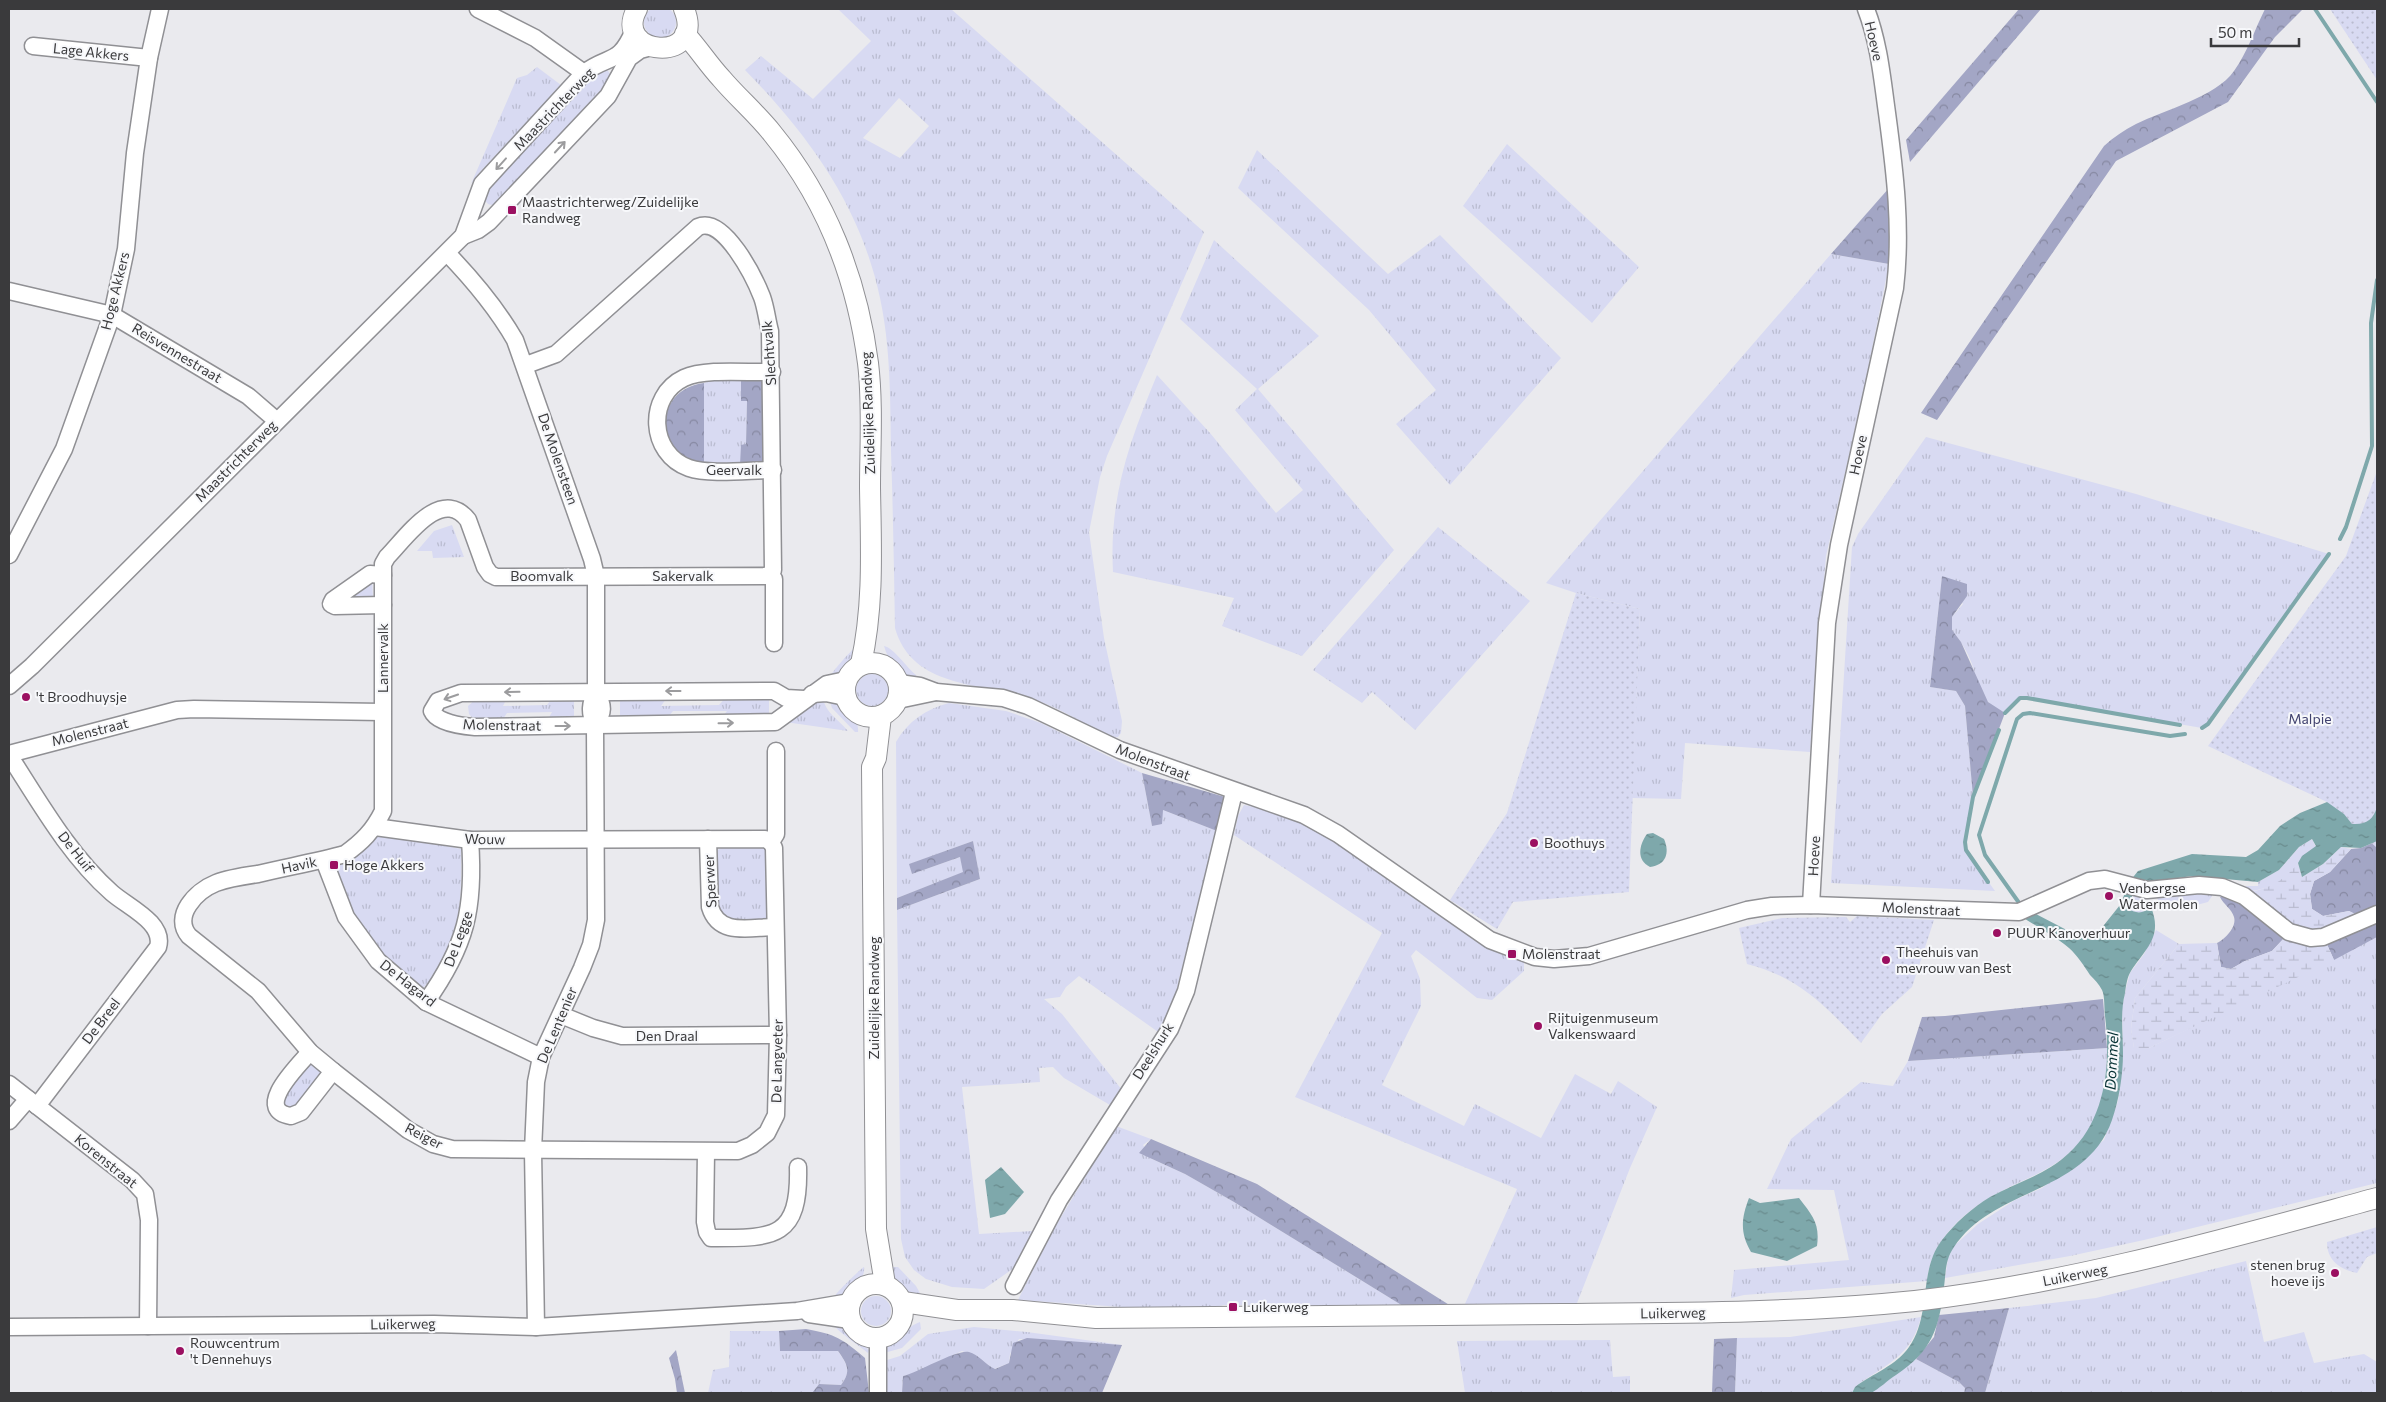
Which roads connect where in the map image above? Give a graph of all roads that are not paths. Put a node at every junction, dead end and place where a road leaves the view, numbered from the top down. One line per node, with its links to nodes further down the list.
1 (160, 9): 9 (street, Hoge Akkers)
2 (478, 9): 11 (street)
3 (684, 9): 6 (main road)
4 (1866, 9): 49 (street, Hoeve)
5 (635, 15): 8 (main road); 10 (street, Maastrichterweg)
6 (679, 40): 8 (main road); 29 (main road, Zuidelijke Randweg)
7 (33, 46): 9 (street, Lage Akkers)
8 (651, 47): 12 (street, Maastrichterweg)
9 (149, 58): 18 (street, Hoge Akkers)
10 (603, 64): 11 (street, Maastrichterweg); 12 (street)
11 (584, 73): 13 (street, Maastrichterweg, one-way to 13)
12 (618, 79): 14 (street, Maastrichterweg, one-way to 12)
13 (478, 195): 14 (street); 15 (street, Maastrichterweg)
14 (503, 208): 15 (street, Maastrichterweg)
15 (463, 236): 16 (street, Maastrichterweg)
16 (446, 253): 19 (street, De Molensteen); 21 (street, Maastrichterweg)
17 (9, 291): 18 (street, Reisvennestraat)
18 (112, 315): 21 (street, Reisvennestraat); 23 (street, Hoge Akkers)
19 (526, 366): 20 (street, Slechtvalk); 26 (street, De Molensteen)
20 (772, 372): 22 (street, Slechtvalk); 22 (street, Geervalk)
21 (277, 421): 30 (street, Maastrichterweg)
22 (773, 470): 24 (street, Slechtvalk)
23 (9, 555)
24 (770, 574): 26 (street, Sakervalk); 28 (street, Slechtvalk)
25 (383, 575): 26 (street, Boomvalk); 27 (street, Lannervalk); 27 (street, Lannervalk)
26 (596, 576): 32 (street, De Molensteen)
27 (383, 605): 36 (street, Lannervalk)
28 (774, 643)
29 (871, 664): 31 (main road); 33 (main road)
30 (9, 686)
31 (846, 689): 35 (street); 37 (main road)
32 (596, 691): 34 (street, Molenstraat, one-way to 32); 39 (street, De Molensteen); 39 (street, Molenstraat, one-way to 39)
33 (898, 691): 37 (main road); 42 (street, Molenstraat)
34 (780, 695): 35 (street, Molenstraat); 38 (street)
35 (808, 696): 38 (street)
36 (382, 712): 41 (street, Molenstraat); 43 (street, Havik)
37 (872, 716): 67 (main road, Zuidelijke Randweg)
38 (782, 718): 39 (street, Molenstraat, one-way to 38)
39 (594, 726): 44 (street, De Lentenier)
40 (776, 751): 47 (street, De Langveter)
41 (9, 754): 53 (street, De Huif)
42 (1234, 792): 49 (street, Molenstraat); 68 (street, Deelshurk)
43 (375, 827): 46 (street, Wouw); 48 (street, Havik)
44 (596, 838): 45 (street, Sperwer); 46 (street, Wouw); 55 (street, De Lentenier)
45 (708, 839): 47 (street, Sperwer); 51 (street, Sperwer)
46 (470, 840): 54 (street, De Legge)
47 (771, 842): 51 (street, De Langveter)
48 (324, 860): 52 (street, Havik); 54 (street, De Hagard)
49 (1811, 905): 50 (street, Molenstraat)
50 (2377, 914)
51 (776, 927): 56 (street, De Langveter)
52 (183, 929): 57 (street, Reiger)
53 (159, 935): 61 (street, De Breel)
54 (426, 1002): 58 (street, De Hagard)
55 (561, 1015): 56 (street, Den Draal); 58 (street, De Lentenier)
56 (778, 1035): 64 (street, De Langveter)
57 (310, 1052): 59 (street, Reiger); 59 (street)
58 (541, 1057): 63 (street, De Lentenier)
59 (333, 1071): 63 (street, Reiger)
60 (9, 1084): 61 (street, Korenstraat)
61 (32, 1102): 62 (street, De Breel); 71 (street, Korenstraat)
62 (9, 1121)
63 (533, 1151): 64 (street, De Langveter); 73 (street, De Lentenier)
64 (706, 1152): 65 (street)
65 (798, 1167)
66 (2377, 1198): 70 (main road, Luikerweg)
67 (876, 1284): 69 (main road); 70 (main road)
68 (1014, 1286)
69 (850, 1311): 73 (street, Luikerweg); 74 (main road)
70 (903, 1311): 74 (main road)
71 (148, 1326): 72 (street, Luikerweg); 73 (street, Luikerweg)
72 (9, 1327)
73 (536, 1327)
74 (878, 1338): 75 (street)
75 (878, 1393)

